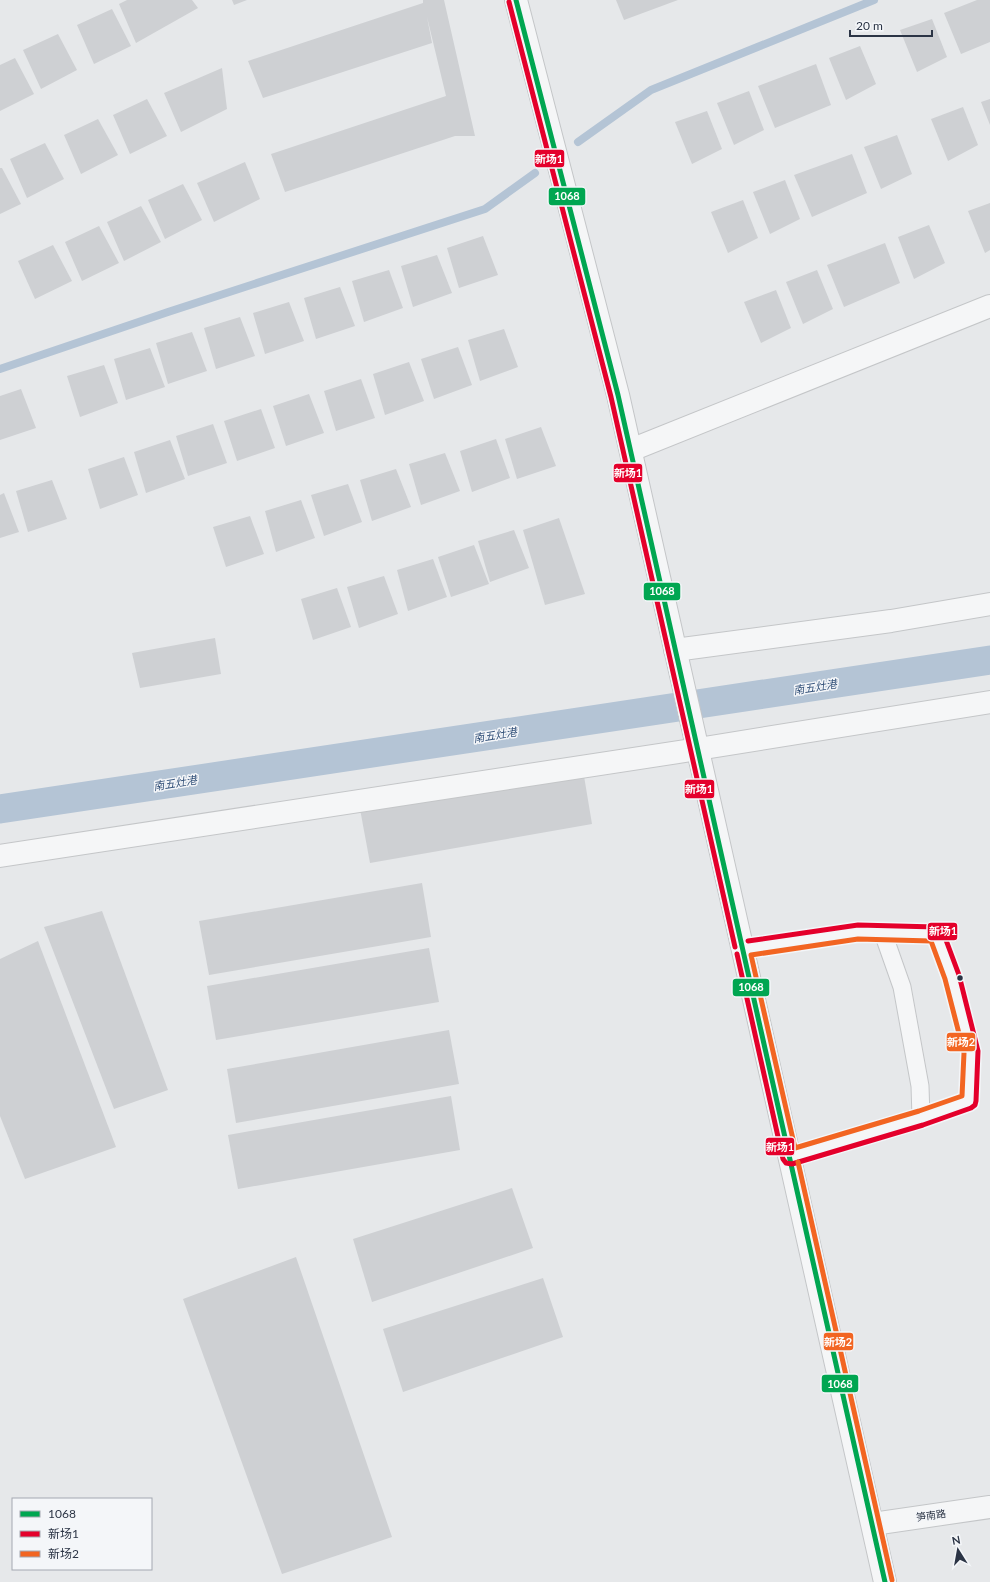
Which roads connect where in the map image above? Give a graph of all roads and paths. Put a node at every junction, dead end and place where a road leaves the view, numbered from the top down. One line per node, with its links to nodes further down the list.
1 (516, 0): 3 (street)
2 (990, 306): 3 (street)
3 (631, 450): 5 (street)
4 (990, 604): 5 (street)
5 (675, 650): 7 (street)
6 (990, 702): 7 (street)
7 (696, 742): 8 (street); 10 (street)
8 (0, 856)
9 (883, 933): 10 (lane); 11 (lane); 11 (lane)
10 (742, 949): 12 (street)
11 (921, 1118): 12 (lane)
12 (790, 1157): 14 (street)
13 (990, 1507): 14 (street, 笋南路)
14 (872, 1524): 15 (street)
15 (885, 1582)

